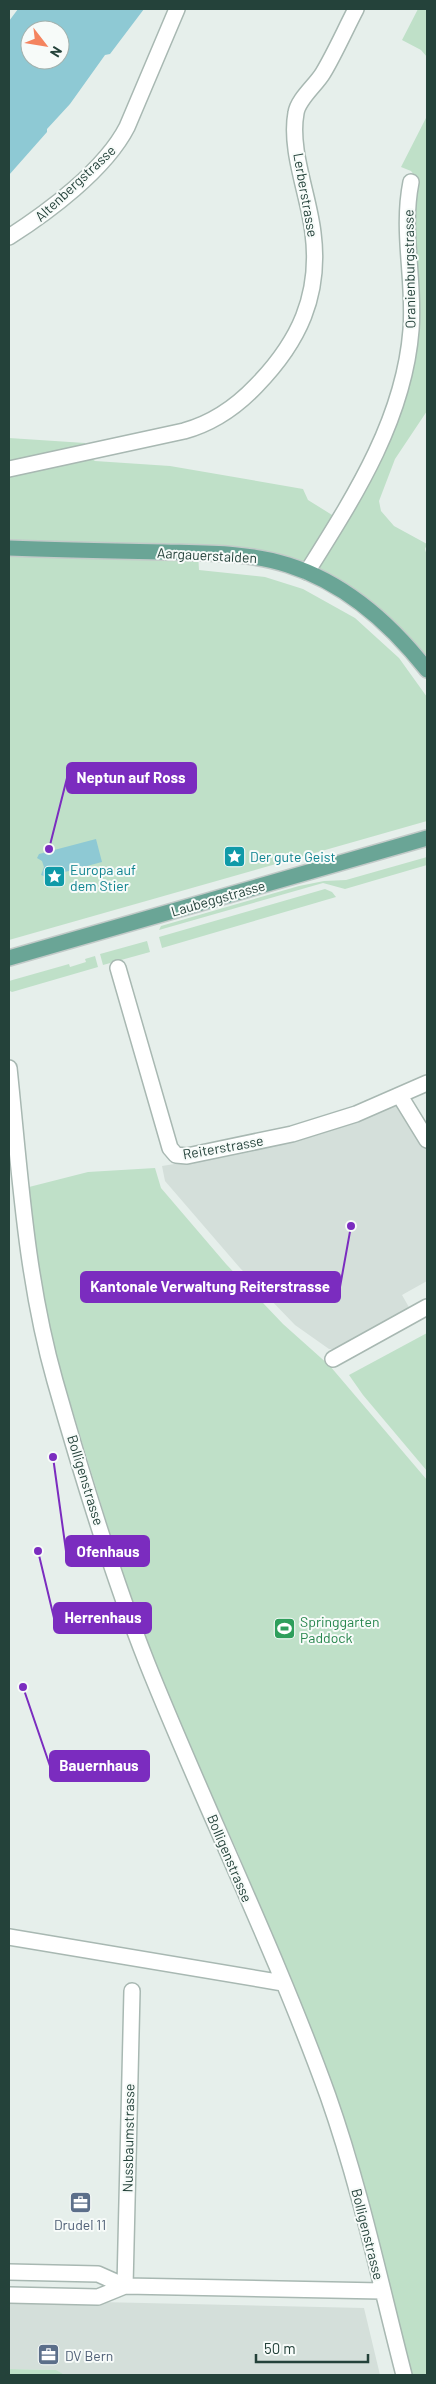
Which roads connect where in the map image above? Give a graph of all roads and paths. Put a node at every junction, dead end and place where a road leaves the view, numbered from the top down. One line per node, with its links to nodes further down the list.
1 (177, 9): 4 (street, Altenbergstrasse)
2 (356, 9): 5 (street, Lerberstrasse)
3 (412, 182): 7 (street, Oranienburgstrasse)
4 (9, 237)
5 (9, 469)
6 (9, 548): 7 (main road, Aargauerstalden)
7 (307, 572): 8 (main road, Aargauerstalden)
8 (427, 670)
9 (427, 838): 10 (main road, Laubeggstrasse)
10 (9, 958)
11 (118, 968): 14 (street, Reiterstrasse)
12 (9, 1068): 19 (street, Bolligenstrasse)
13 (427, 1083): 14 (street, Reiterstrasse)
14 (400, 1096): 15 (street)
15 (427, 1140)
16 (427, 1307): 17 (street)
17 (333, 1359)
18 (9, 1937): 19 (street)
19 (283, 1983): 23 (street, Bolligenstrasse)
20 (132, 1991): 22 (street, Nussbaumstrasse)
21 (9, 2272): 22 (street)
22 (125, 2286): 23 (street); 24 (street)
23 (382, 2291): 25 (street, Bolligenstrasse)
24 (9, 2295)
25 (404, 2375)

